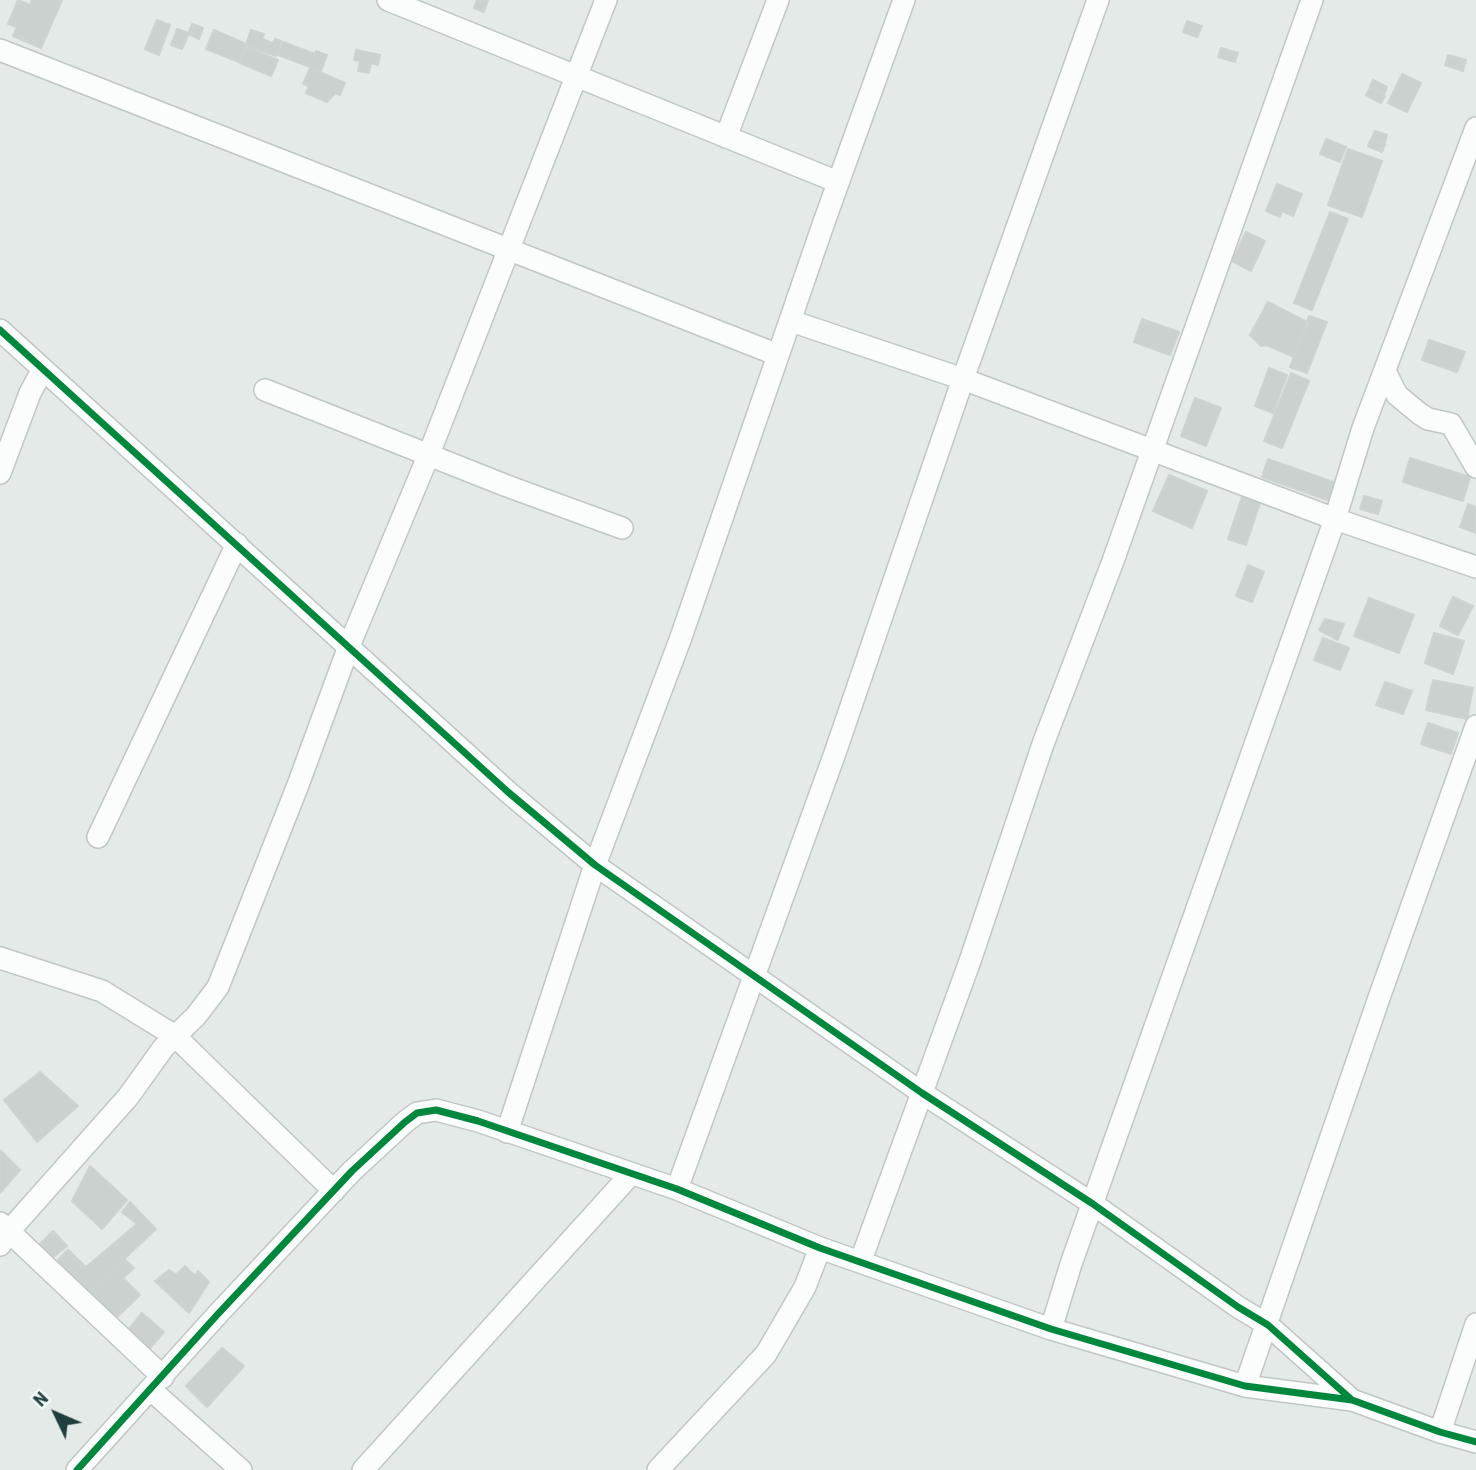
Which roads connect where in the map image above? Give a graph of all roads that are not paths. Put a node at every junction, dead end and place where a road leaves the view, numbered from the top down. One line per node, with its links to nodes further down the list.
1 (388, 0): 8 (street)
2 (606, 0): 8 (street)
3 (778, 0): 10 (street)
4 (904, 0): 11 (street)
5 (1098, 0): 18 (street)
6 (1311, 0): 20 (street)
7 (0, 50): 12 (street)
8 (577, 78): 10 (street); 12 (street)
9 (1476, 128): 17 (street)
10 (726, 137): 11 (street)
11 (838, 181): 13 (street)
12 (509, 250): 15 (street); 21 (street)
13 (791, 321): 15 (street); 18 (street)
14 (0, 330): 16 (street)
15 (778, 355): 31 (street)
16 (43, 369): 23 (street); 26 (street)
17 (1385, 371): 22 (street); 24 (street)
18 (963, 379): 20 (street); 33 (street)
19 (265, 390): 21 (street)
20 (1153, 450): 24 (street); 35 (street)
21 (429, 454): 25 (street); 28 (street)
22 (1476, 467)
23 (0, 473)
24 (1335, 519): 27 (street); 40 (street)
25 (622, 528)
26 (237, 544): 28 (street); 30 (street)
27 (1476, 567)
28 (349, 646): 31 (street); 34 (street)
29 (1476, 726): 45 (street)
30 (98, 837)
31 (596, 865): 33 (street); 36 (street)
32 (0, 958): 34 (street)
33 (753, 976): 35 (street); 38 (street)
34 (175, 1036): 39 (street); 41 (street)
35 (922, 1093): 40 (street); 43 (street)
36 (507, 1132): 37 (street); 39 (street)
37 (631, 1174): 38 (street); 54 (street)
38 (677, 1189): 42 (street)
39 (334, 1191): 47 (street)
40 (1093, 1204): 45 (street); 46 (street)
41 (3, 1233): 47 (street)
42 (820, 1248): 43 (street); 55 (street)
43 (861, 1260): 46 (street)
44 (1476, 1324): 50 (street)
45 (1268, 1325): 48 (street); 49 (street)
46 (1051, 1329): 48 (street)
47 (157, 1383): 52 (street); 53 (street)
48 (1245, 1386): 49 (street)
49 (1352, 1400): 50 (street)
50 (1440, 1432): 51 (street)
51 (1476, 1443)
52 (77, 1470)
53 (241, 1470)
54 (363, 1470)
55 (658, 1470)

